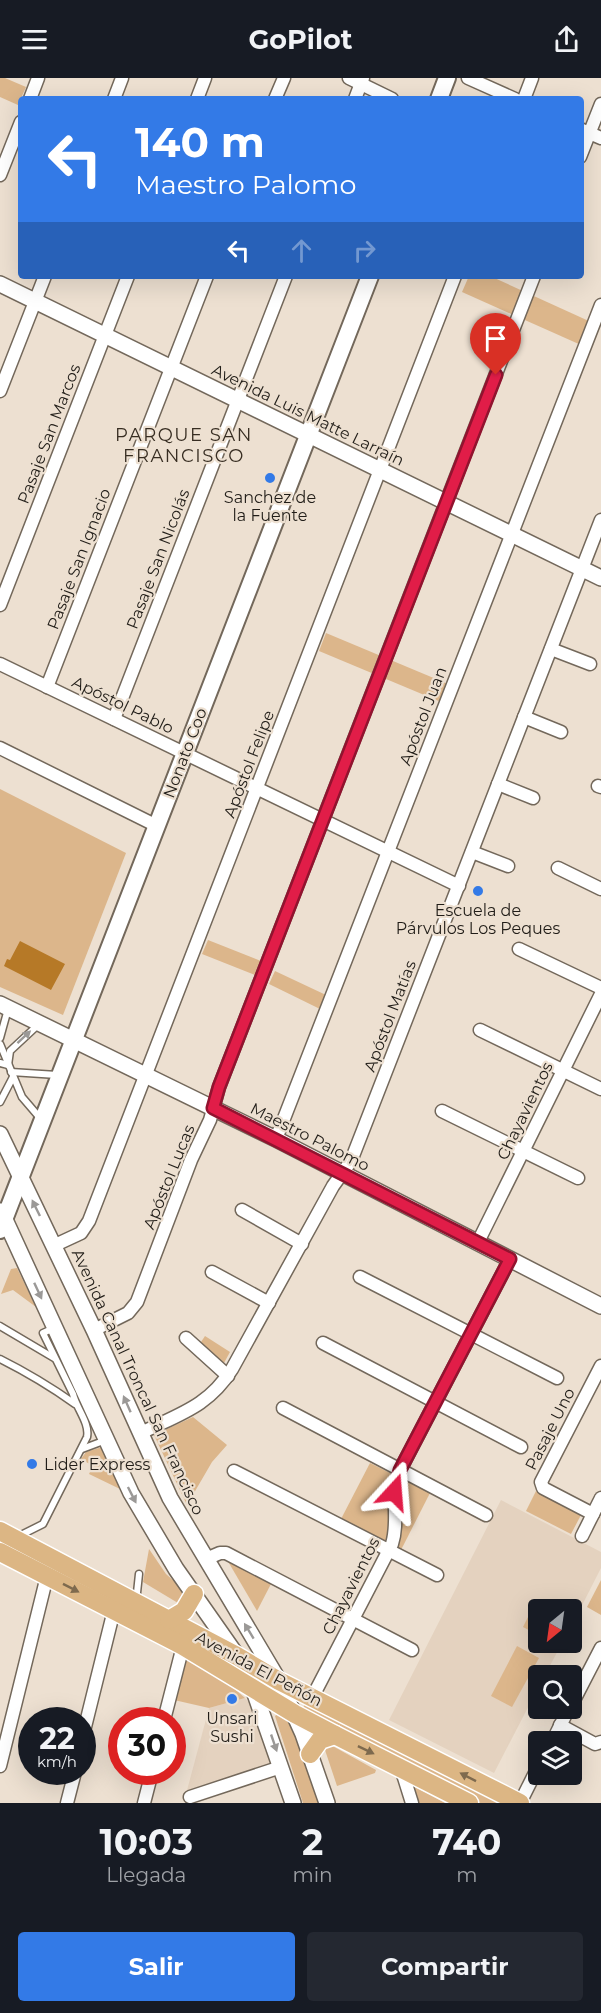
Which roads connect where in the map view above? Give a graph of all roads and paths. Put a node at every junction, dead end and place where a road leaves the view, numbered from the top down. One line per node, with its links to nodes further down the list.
1 (38, 78): 9 (street)
2 (122, 78): 10 (street)
3 (205, 78): 11 (street)
4 (284, 78): 12 (street)
5 (447, 78): 15 (main road)
6 (468, 78): 16 (street)
7 (532, 78): 17 (street)
8 (358, 80): 13 (street); 14 (street)
9 (31, 96)
10 (115, 96)
11 (198, 96)
12 (276, 96)
13 (355, 96)
14 (387, 96)
15 (440, 96)
16 (508, 96)
17 (525, 96)
18 (601, 104): 20 (street)
19 (18, 130): 22 (street)
20 (590, 134): 21 (street)
21 (584, 148)
22 (0, 175)
23 (44, 279): 31 (street)
24 (127, 279): 33 (street, Pasaje San Marcos)
25 (206, 279): 34 (street, Pasaje San Ignacio)
26 (285, 279): 37 (street, Pasaje San Nicolás)
27 (369, 279): 38 (main road, Nonato Coo)
28 (455, 279): 39 (street, Apóstol Felipe)
29 (533, 279): 40 (street, Apóstol Lucas)
30 (0, 284): 31 (street, Avenida Luis Matte Larraín)
31 (35, 301): 33 (street, Avenida Luis Matte Larraín); 35 (street)
32 (601, 305): 42 (street, Apóstol Juan)
33 (105, 335): 34 (street, Avenida Luis Matte Larraín); 45 (street, Pasaje San Marcos)
34 (171, 368): 37 (street, Avenida Luis Matte Larraín); 49 (street, Pasaje San Ignacio)
35 (3, 373): 36 (street)
36 (0, 392)
37 (238, 400): 38 (street, Avenida Luis Matte Larraín); 51 (street, Pasaje San Nicolás)
38 (309, 435): 39 (street, Avenida Luis Matte Larraín); 54 (main road, Nonato Coo)
39 (381, 470): 40 (street, Avenida Luis Matte Larraín); 56 (street, Apóstol Felipe)
40 (446, 502): 42 (street, Avenida Luis Matte Larraín); 58 (street, Apóstol Lucas)
41 (601, 520): 43 (street, Apóstol Matías)
42 (512, 534): 43 (street, Avenida Luis Matte Larraín); 60 (street, Apóstol Juan)
43 (582, 569): 44 (street, Avenida Luis Matte Larraín); 46 (street, Apóstol Matías)
44 (601, 578)
45 (0, 605)
46 (551, 649): 48 (street); 50 (street, Apóstol Matías)
47 (0, 664): 49 (street, Apóstol Pablo)
48 (590, 664)
49 (47, 687): 51 (street, Apóstol Pablo)
50 (524, 717): 52 (street); 55 (street, Apóstol Matías)
51 (114, 719): 54 (street, Apóstol Pablo)
52 (561, 732)
53 (0, 748): 59 (street)
54 (185, 754): 56 (street, Apóstol Pablo); 59 (main road, Nonato Coo)
55 (498, 784): 57 (street); 61 (street, Apóstol Matías)
56 (257, 789): 58 (street, Apóstol Pablo); 78 (street, Apóstol Felipe)
57 (533, 798)
58 (323, 821): 60 (street, Apóstol Pablo); 82 (street, Apóstol Lucas)
59 (157, 826): 73 (main road, Nonato Coo)
60 (388, 852): 64 (street, Apóstol Pablo); 86 (street, Apóstol Juan)
61 (472, 852): 62 (street); 64 (street, Apóstol Matías)
62 (508, 866)
63 (558, 868): 65 (street)
64 (459, 886): 88 (street, Apóstol Matías)
65 (601, 889)
66 (519, 949): 67 (street)
67 (601, 988)
68 (601, 994): 76 (street, Chayavientos)
69 (4, 1006): 70 (street, Maestro Palomo); 72 (lane)
70 (39, 1023): 73 (street, Maestro Palomo); 77 (lane, one-way to 70)
71 (480, 1030): 76 (street)
72 (0, 1038)
73 (74, 1040): 78 (street, Maestro Palomo); 79 (main road, Nonato Coo)
74 (0, 1044): 77 (lane)
75 (0, 1063): 77 (lane)
76 (563, 1070): 80 (street); 87 (street, Chayavientos)
77 (11, 1072): 79 (lane); 81 (lane); 84 (lane)
78 (146, 1075): 82 (street, Maestro Palomo); 95 (street, Apóstol Felipe)
79 (60, 1076): 84 (main road, Nonato Coo)
80 (601, 1089)
81 (0, 1102)
82 (213, 1108): 86 (street, Maestro Palomo); 103 (street, Apóstol Lucas)
83 (441, 1111): 87 (street)
84 (43, 1120): 89 (main road, Nonato Coo)
85 (0, 1134): 89 (street, Avenida Canal Troncal San Francisco)
86 (276, 1139): 88 (street, Maestro Palomo)
87 (523, 1151): 90 (street); 93 (street, Chayavientos)
88 (342, 1173): 93 (street, Maestro Palomo); 94 (street, Apóstol Matías)
89 (21, 1178): 92 (main road, Nonato Coo); 95 (street, Avenida Canal Troncal San Francisco, one-way to 89)
90 (578, 1178)
91 (242, 1210): 94 (street)
92 (2, 1219): 102 (street, one-way to 102)
93 (478, 1242): 96 (street, Maestro Palomo)
94 (302, 1244): 99 (street, Apóstol Matías)
95 (53, 1246): 103 (street, Avenida Canal Troncal San Francisco)
96 (510, 1259): 100 (street, Maestro Palomo); 104 (street, Chayavientos)
97 (212, 1272): 99 (street)
98 (360, 1277): 104 (street)
99 (269, 1303): 110 (street, Apóstol Matías)
100 (601, 1306)
101 (0, 1326): 107 (lane)
102 (49, 1330): 107 (lane); 117 (street)
103 (94, 1330): 116 (street, Avenida Canal Troncal San Francisco, one-way to 103)
104 (471, 1334): 111 (street); 112 (street, Chayavientos)
105 (186, 1338): 110 (street)
106 (323, 1343): 112 (street)
107 (55, 1358): 113 (lane)
108 (0, 1359): 113 (lane)
109 (601, 1366): 124 (street, Pasaje Uno)
110 (228, 1376): 116 (street, Apóstol Matías)
111 (557, 1378)
112 (435, 1402): 118 (street); 120 (street, Chayavientos)
113 (75, 1404): 115 (lane)
114 (283, 1408): 120 (street)
115 (88, 1431): 117 (lane); 119 (lane)
116 (141, 1433): 129 (street, Avenida Canal Troncal San Francisco)
117 (100, 1442): 119 (lane); 133 (street, one-way to 133)
118 (521, 1447)
119 (82, 1449): 125 (lane)
120 (400, 1470): 123 (street); 127 (street, Chayavientos)
121 (234, 1471): 127 (street)
122 (601, 1498): 124 (street)
123 (486, 1515)
124 (592, 1515): 126 (street)
125 (7, 1534): 134 (main road, Avenida El Peñón)
126 (582, 1536)
127 (389, 1550): 131 (street); 136 (street, Chayavientos)
128 (0, 1551): 132 (main road, Avenida El Peñón)
129 (206, 1559): 136 (street); 142 (street, Avenida Canal Troncal San Francisco, one-way to 129)
130 (139, 1574): 134 (lane)
131 (437, 1575)
132 (47, 1576): 135 (main road, Avenida El Peñón, one-way to 135); 155 (street)
133 (194, 1594): 137 (main road); 141 (street)
134 (136, 1602): 137 (main road, Avenida El Peñón)
135 (114, 1610): 138 (main road, Avenida El Peñón); 146 (street)
136 (353, 1619): 140 (street); 145 (street, Chayavientos)
137 (169, 1620): 141 (main road, Avenida El Peñón)
138 (183, 1646): 144 (main road, Avenida El Peñón); 147 (street)
139 (601, 1648): 143 (street)
140 (412, 1650)
141 (237, 1656): 142 (main road, Avenida El Peñón); 144 (street)
142 (279, 1681): 145 (main road, Avenida El Peñón); 148 (street, Avenida Canal Troncal San Francisco)
143 (582, 1685)
144 (253, 1688): 148 (main road, Avenida El Peñón); 156 (street, one-way to 156)
145 (312, 1698): 168 (main road, Avenida El Peñón, one-way to 145)
146 (90, 1707)
147 (167, 1707)
148 (295, 1714): 152 (main road, Avenida El Peñón); 154 (street, Avenida Canal Troncal San Francisco)
149 (563, 1719): 150 (street)
150 (560, 1725): 151 (street); 153 (street)
151 (557, 1731)
152 (335, 1735): 154 (main road); 157 (main road, Avenida El Peñón, one-way to 157)
153 (601, 1742)
154 (310, 1754): 165 (street, Avenida Canal Troncal San Francisco)
155 (0, 1766)
156 (281, 1767): 161 (street); 164 (street)
157 (401, 1768): 166 (street); 167 (main road, Avenida El Peñón)
158 (72, 1785): 162 (street)
159 (149, 1785): 163 (street)
160 (529, 1785): 168 (street)
161 (190, 1797)
162 (67, 1803)
163 (144, 1803)
164 (293, 1803)
165 (327, 1803)
166 (412, 1803)
167 (469, 1803)
168 (520, 1803)

